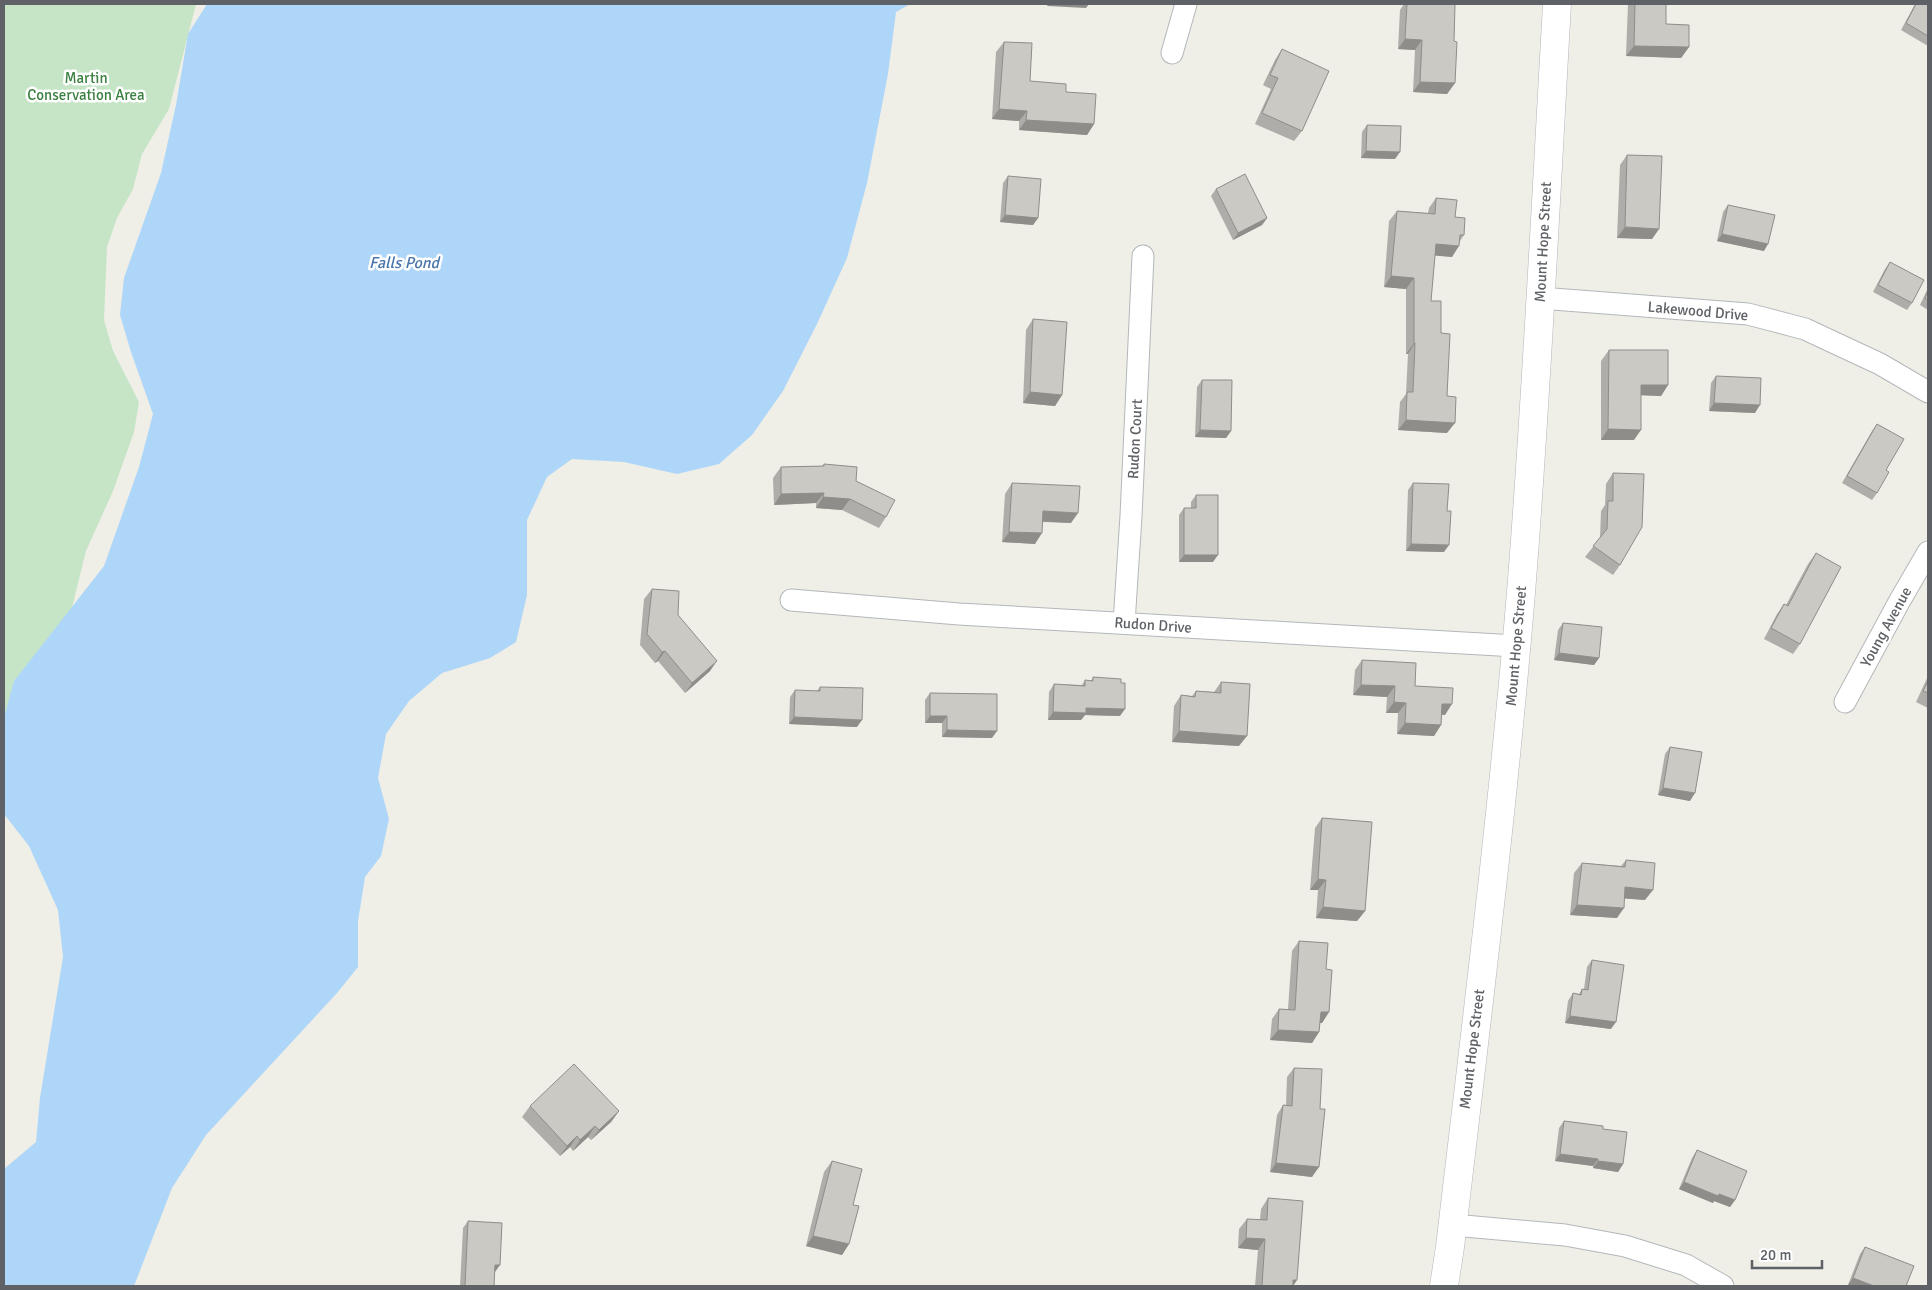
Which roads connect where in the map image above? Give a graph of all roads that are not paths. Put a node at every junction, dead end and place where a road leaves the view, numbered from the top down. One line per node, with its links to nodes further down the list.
1 (1186, 4): 3 (street)
2 (1557, 4): 5 (street, Mount Hope Street)
3 (1172, 53)
4 (1142, 256): 9 (street, Rudon Court)
5 (1540, 298): 6 (street, Lakewood Drive); 10 (street, Mount Hope Street)
6 (1928, 392)
7 (1928, 552): 11 (street, Young Avenue)
8 (791, 600): 9 (street, Rudon Drive)
9 (1124, 622): 10 (street, Rudon Drive)
10 (1516, 646): 12 (street, Mount Hope Street)
11 (1845, 702)
12 (1453, 1225): 13 (street, Mount Hope Street); 14 (street)
13 (1444, 1286)
14 (1723, 1286)

